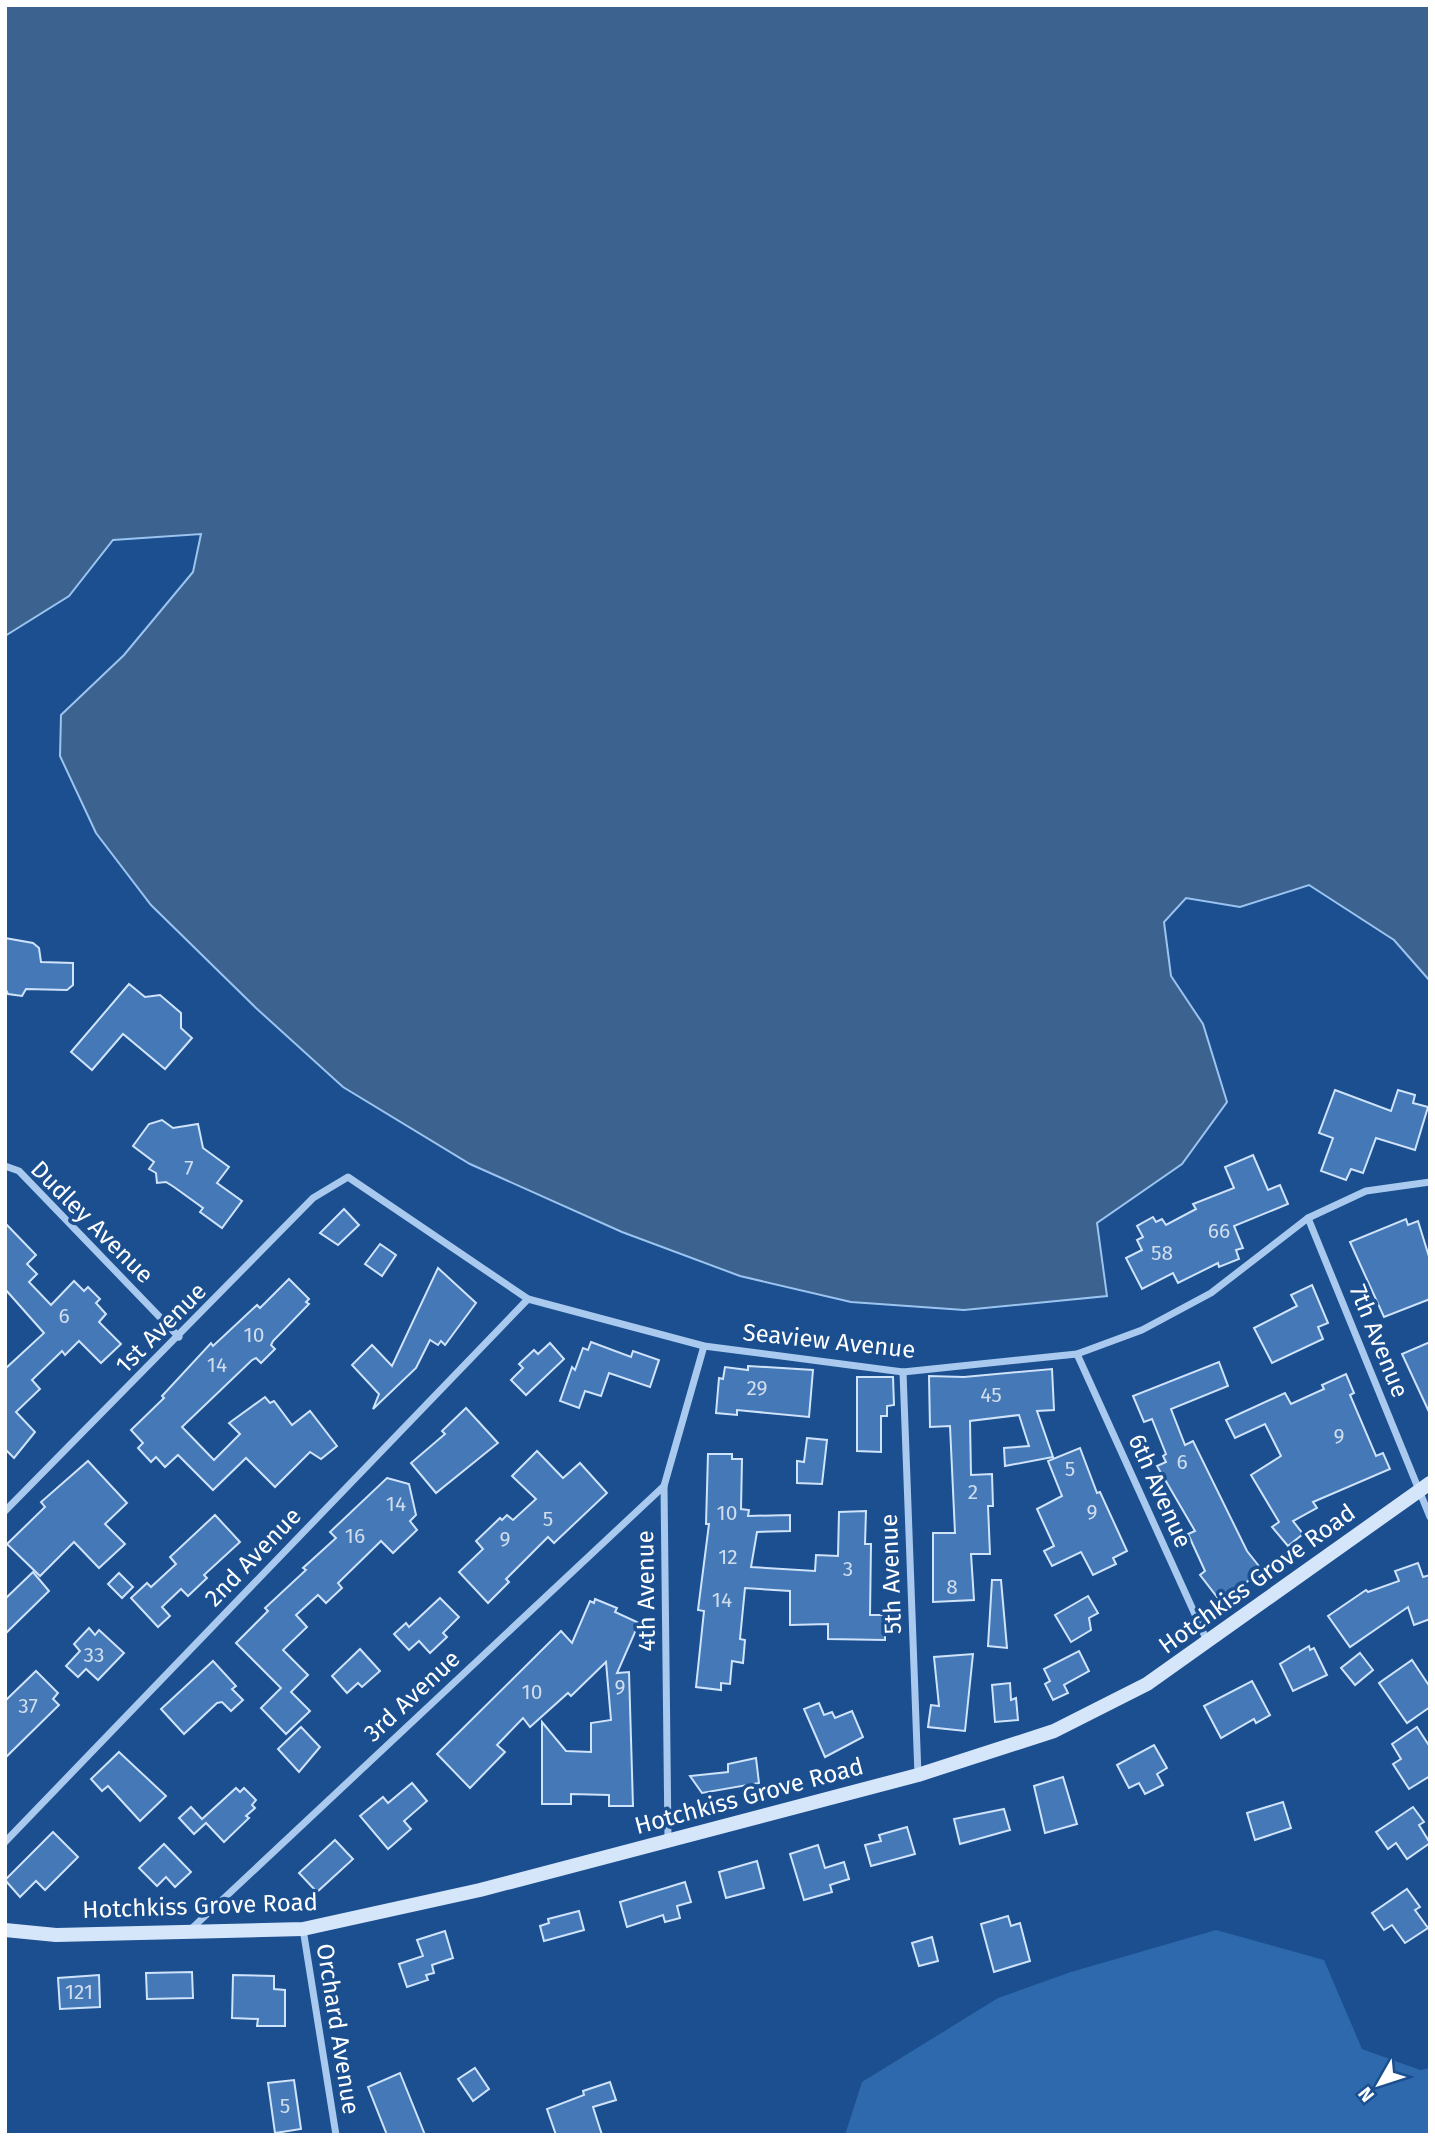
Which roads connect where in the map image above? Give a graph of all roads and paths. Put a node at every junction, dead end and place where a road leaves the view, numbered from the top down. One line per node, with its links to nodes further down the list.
1 (5, 1166): 6 (street, Dudley Avenue)
2 (348, 1177): 5 (street, Seaview Avenue); 6 (street, 1st Avenue)
3 (1430, 1182): 4 (street, Seaview Avenue)
4 (1308, 1218): 8 (street, Seaview Avenue); 11 (street, 7th Avenue)
5 (528, 1298): 7 (street, Seaview Avenue); 17 (street, 2nd Avenue)
6 (179, 1338): 12 (street, 1st Avenue)
7 (704, 1346): 9 (street, Seaview Avenue); 10 (street, 4th Avenue)
8 (1077, 1354): 9 (street, Seaview Avenue); 14 (street, 6th Avenue)
9 (903, 1373): 15 (street, 5th Avenue)
10 (664, 1486): 16 (street, 4th Avenue); 20 (street, 3rd Avenue)
11 (1425, 1486): 13 (street, 7th Avenue); 14 (main road, Hotchkiss Grove Road)
12 (5, 1511)
13 (1430, 1517)
14 (1208, 1644): 15 (main road, Hotchkiss Grove Road)
15 (918, 1775): 16 (main road, Hotchkiss Grove Road)
16 (668, 1841): 18 (main road, Hotchkiss Grove Road)
17 (5, 1842)
18 (303, 1929): 20 (main road, Hotchkiss Grove Road); 21 (street, Orchard Avenue)
19 (5, 1930): 20 (main road, Hotchkiss Grove Road)
20 (187, 1933)
21 (336, 2135)

